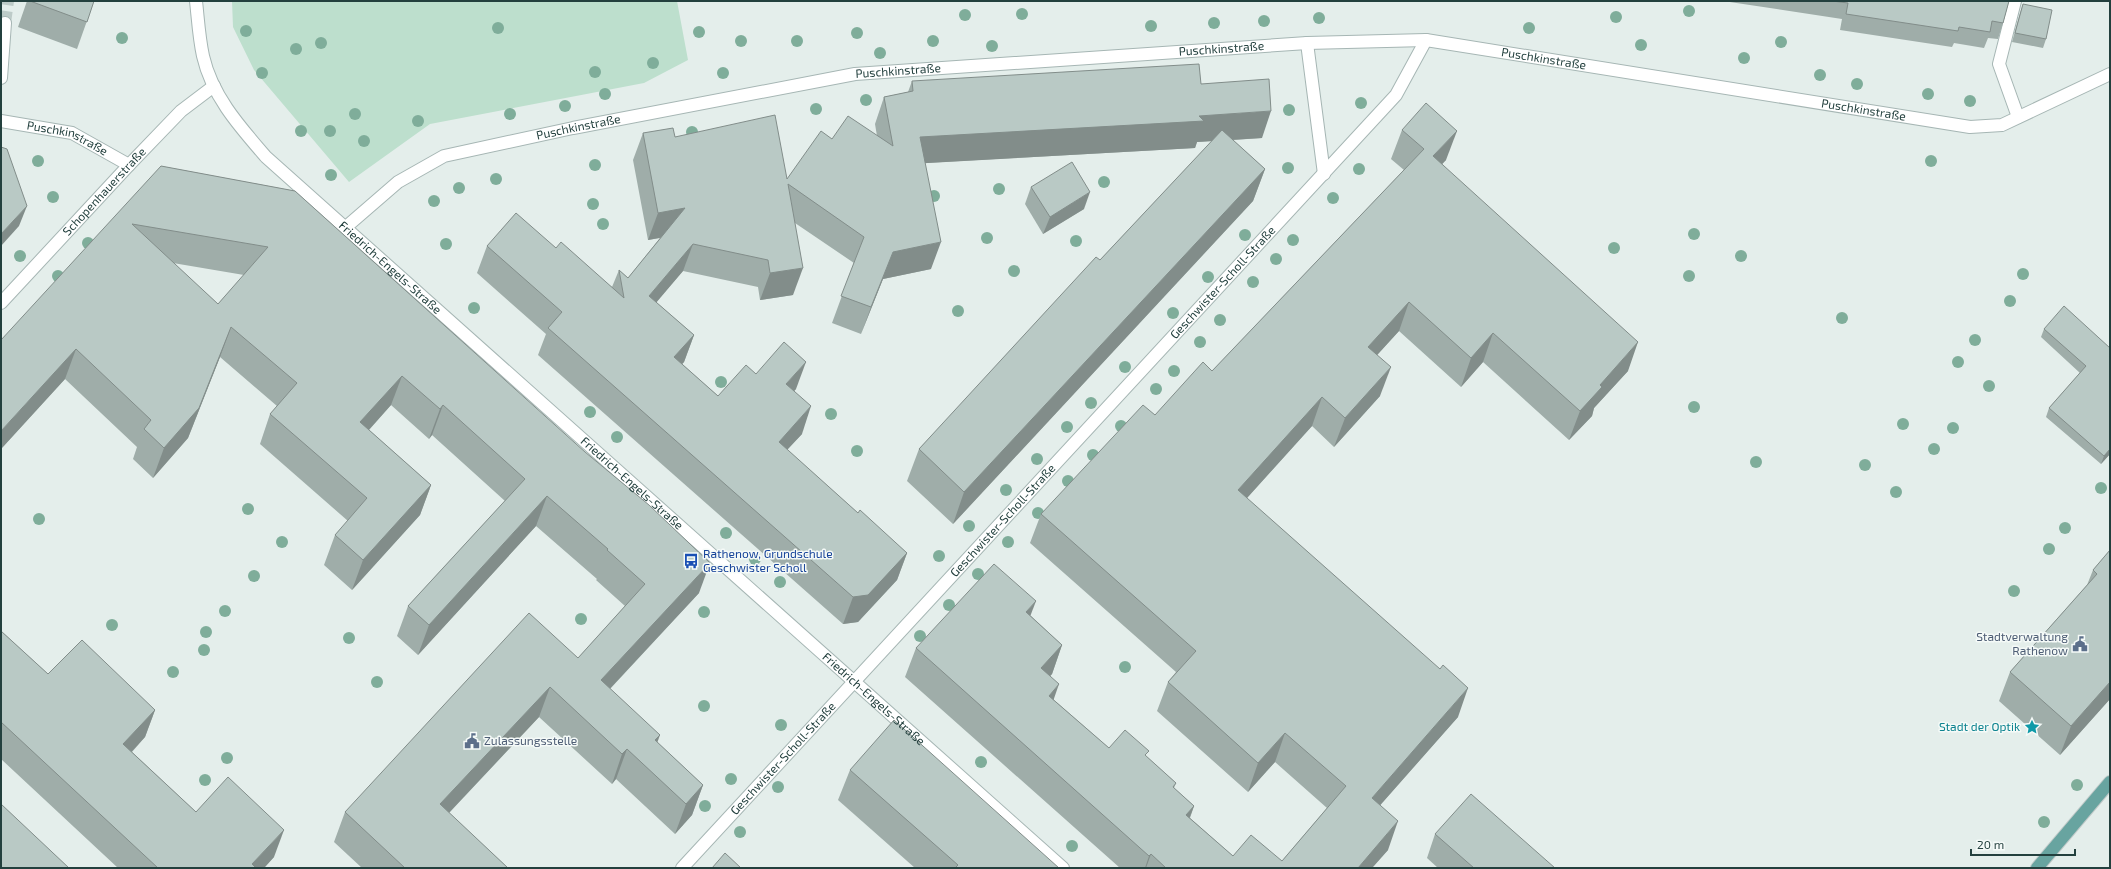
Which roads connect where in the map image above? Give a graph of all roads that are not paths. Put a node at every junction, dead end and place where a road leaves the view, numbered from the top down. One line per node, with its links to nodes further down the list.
1 (196, 1): 8 (street, Friedrich-Engels-Straße)
2 (2015, 1): 9 (street)
3 (5, 23): 7 (street)
4 (1426, 40): 5 (street, Puschkinstraße); 9 (street, Puschkinstraße); 12 (street, Geschwister-Scholl-Straße)
5 (1307, 43): 12 (street); 13 (street, Puschkinstraße)
6 (2110, 74): 9 (street, Puschkinstraße)
7 (1, 78)
8 (214, 86): 11 (street, Schopenhauerstraße); 13 (street, Friedrich-Engels-Straße)
9 (2018, 117)
10 (1, 121): 11 (street, Puschkinstraße)
11 (129, 165): 14 (street, Schopenhauerstraße)
12 (1324, 174): 15 (street, Geschwister-Scholl-Straße)
13 (346, 227): 15 (street, Friedrich-Engels-Straße)
14 (1, 303)
15 (854, 681): 17 (street, Geschwister-Scholl-Straße); 18 (street, Friedrich-Engels-Straße)
16 (2110, 782): 19 (main road)
17 (682, 868)
18 (1063, 868)
19 (2037, 868)

